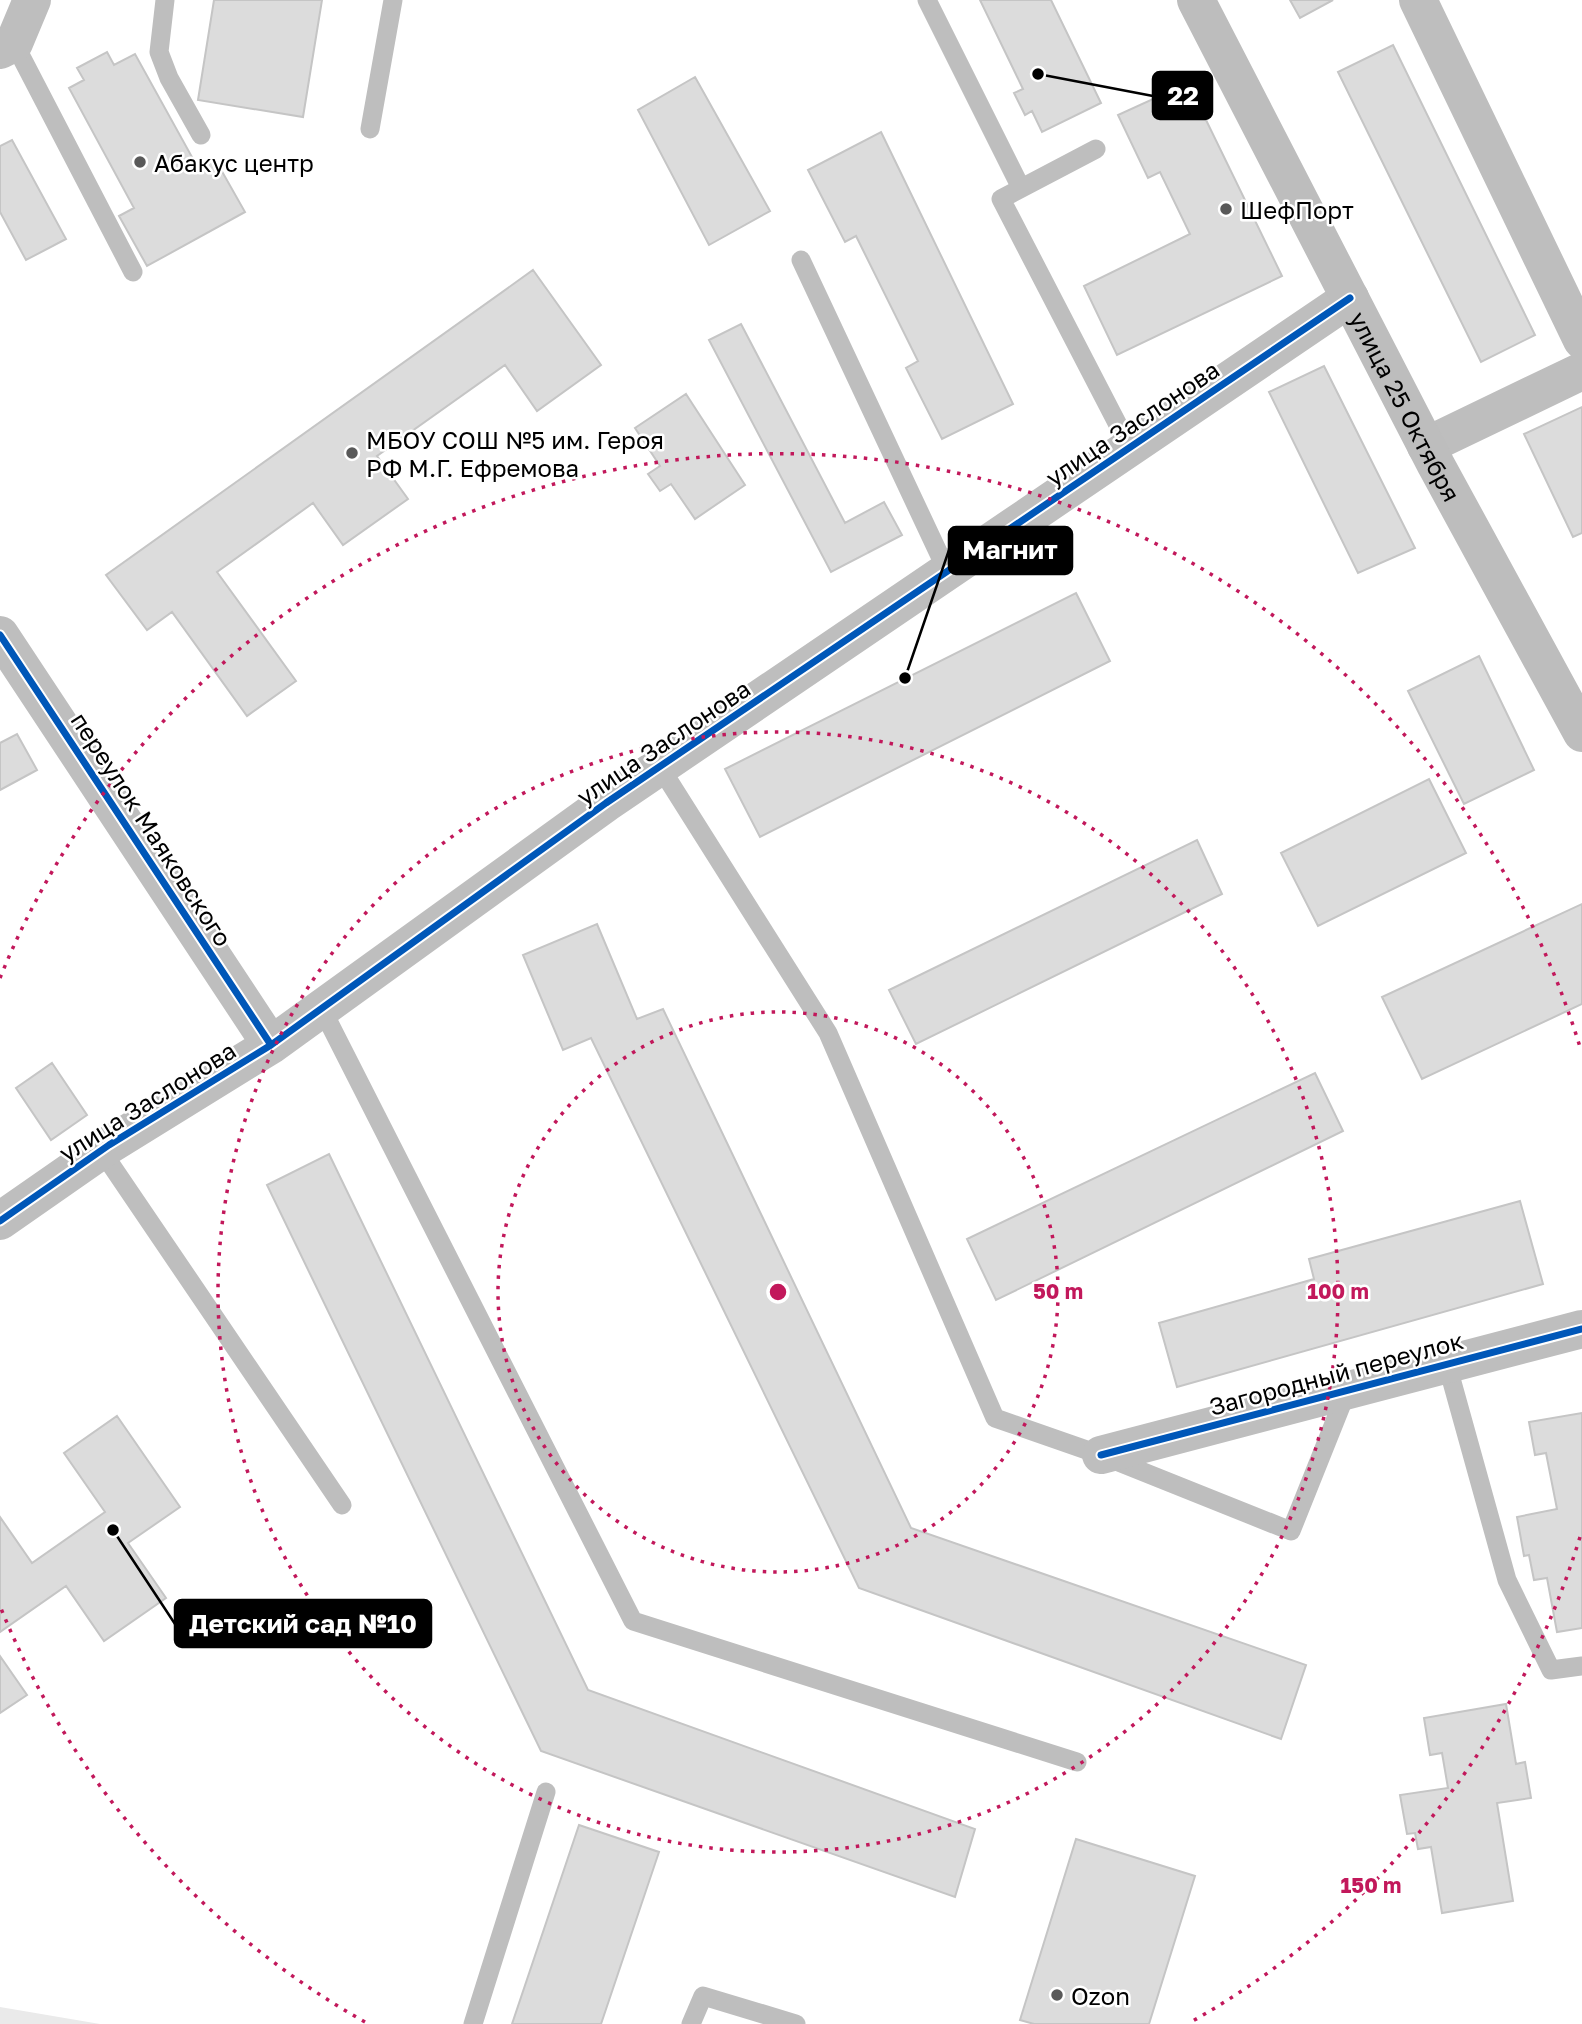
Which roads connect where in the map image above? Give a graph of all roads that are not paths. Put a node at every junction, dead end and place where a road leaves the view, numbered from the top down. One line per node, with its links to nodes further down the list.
1 (32, 0): 7 (street)
2 (165, 0): 9 (lane)
3 (393, 0): 8 (lane)
4 (926, 0): 11 (lane)
5 (1196, 0): 14 (main road, улица 25 Октября)
6 (1418, 0): 15 (street)
7 (7, 46): 13 (lane)
8 (370, 129)
9 (201, 135)
10 (1096, 149): 11 (lane)
11 (1021, 188): 18 (lane)
12 (801, 260): 19 (lane)
13 (134, 272)
14 (1350, 298): 17 (main road, улица 25 Октября); 18 (street, улица Заслонова)
15 (1582, 340)
16 (1582, 372): 17 (street)
17 (1426, 446): 21 (main road, улица 25 Октября)
18 (1130, 447): 19 (street, улица Заслонова)
19 (947, 571): 22 (street, улица Заслонова)
20 (5, 653): 24 (street, переулок Маяковского)
21 (1582, 733)
22 (660, 767): 23 (street, улица Заслонова); 30 (lane)
23 (322, 1009): 24 (street, улица Заслонова); 33 (lane)
24 (271, 1045): 25 (street, улица Заслонова)
25 (101, 1150): 26 (street, улица Заслонова); 31 (lane)
26 (0, 1221)
27 (1582, 1329): 28 (street, Загородный переулок)
28 (1447, 1364): 29 (street, Загородный переулок); 32 (lane)
29 (1348, 1390): 30 (street, Загородный переулок); 30 (lane)
30 (1101, 1455)
31 (342, 1505)
32 (1582, 1666)
33 (1077, 1762)
34 (547, 1792): 35 (lane)
35 (473, 2024)
36 (691, 2024): 37 (lane)
37 (796, 2024)

